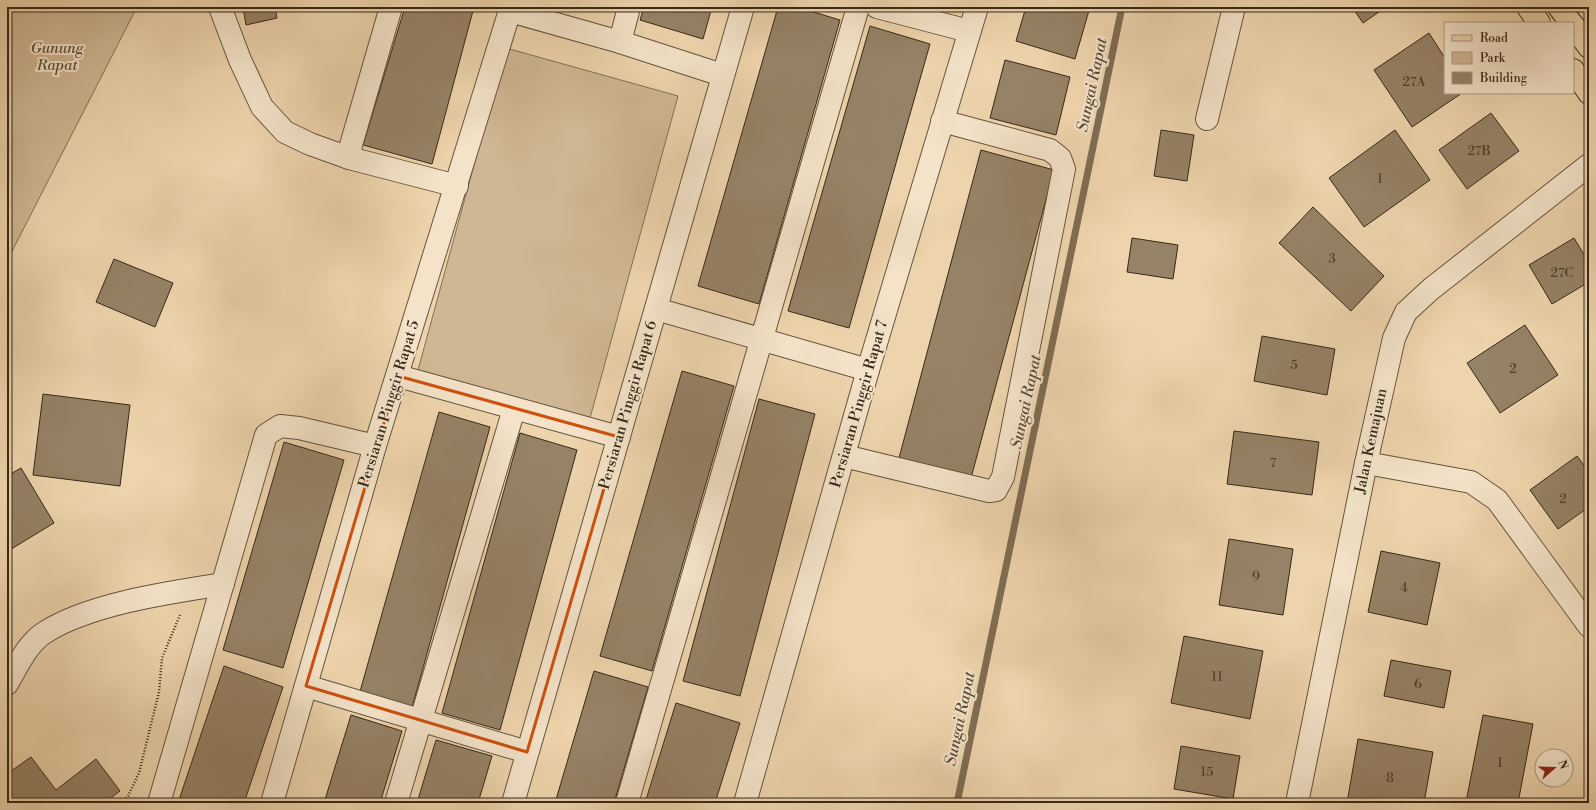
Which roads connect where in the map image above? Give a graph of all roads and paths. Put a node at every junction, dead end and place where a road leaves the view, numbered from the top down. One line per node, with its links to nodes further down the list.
1 (220, 7): 23 (street)
2 (391, 7): 23 (street)
3 (629, 7): 16 (street)
4 (743, 7): 19 (street, Persiaran Pinggir Rapat 6)
5 (858, 7): 27 (street)
6 (877, 7): 15 (street)
7 (977, 7): 15 (street, Persiaran Pinggir Rapat 7)
8 (1234, 7): 21 (street)
9 (1528, 7): 12 (main road)
10 (1560, 7): 13 (main road)
11 (511, 9): 16 (street); 25 (street, Persiaran Pinggir Rapat 5)
12 (1538, 22)
13 (1571, 22)
14 (1574, 27): 17 (main road)
15 (970, 31): 22 (street, Persiaran Pinggir Rapat 7)
16 (620, 42): 19 (street)
17 (1589, 47)
18 (1574, 71): 20 (main road)
19 (722, 75): 26 (street, Persiaran Pinggir Rapat 6)
20 (1589, 93)
21 (1206, 120)
22 (942, 121): 28 (street, Persiaran Pinggir Rapat 7); 33 (street)
23 (349, 158): 25 (street)
24 (1589, 165): 34 (street, Jalan Kemajuan)
25 (457, 186): 29 (street, Persiaran Pinggir Rapat 5)
26 (656, 309): 27 (street); 31 (street, Persiaran Pinggir Rapat 6)
27 (761, 338): 28 (street); 47 (street)
28 (868, 370): 33 (street, Persiaran Pinggir Rapat 7)
29 (398, 376): 30 (street); 32 (street, Persiaran Pinggir Rapat 5)
30 (514, 409): 31 (street); 40 (street)
31 (619, 437): 41 (street, Persiaran Pinggir Rapat 6)
32 (375, 446): 35 (street); 39 (street, Persiaran Pinggir Rapat 5)
33 (844, 456): 48 (street, Persiaran Pinggir Rapat 7)
34 (1366, 463): 37 (street); 49 (street, Jalan Kemajuan)
35 (223, 584): 36 (street); 43 (street)
36 (188, 590): 38 (street); 42 (path)
37 (1589, 626)
38 (7, 684)
39 (306, 686): 40 (street); 44 (street, Persiaran Pinggir Rapat 5)
40 (421, 720): 41 (street); 45 (street)
41 (527, 752): 46 (street, Persiaran Pinggir Rapat 6)
42 (122, 803)
43 (159, 803)
44 (272, 803)
45 (396, 803)
46 (513, 803)
47 (627, 803)
48 (745, 803)
49 (1297, 803)

